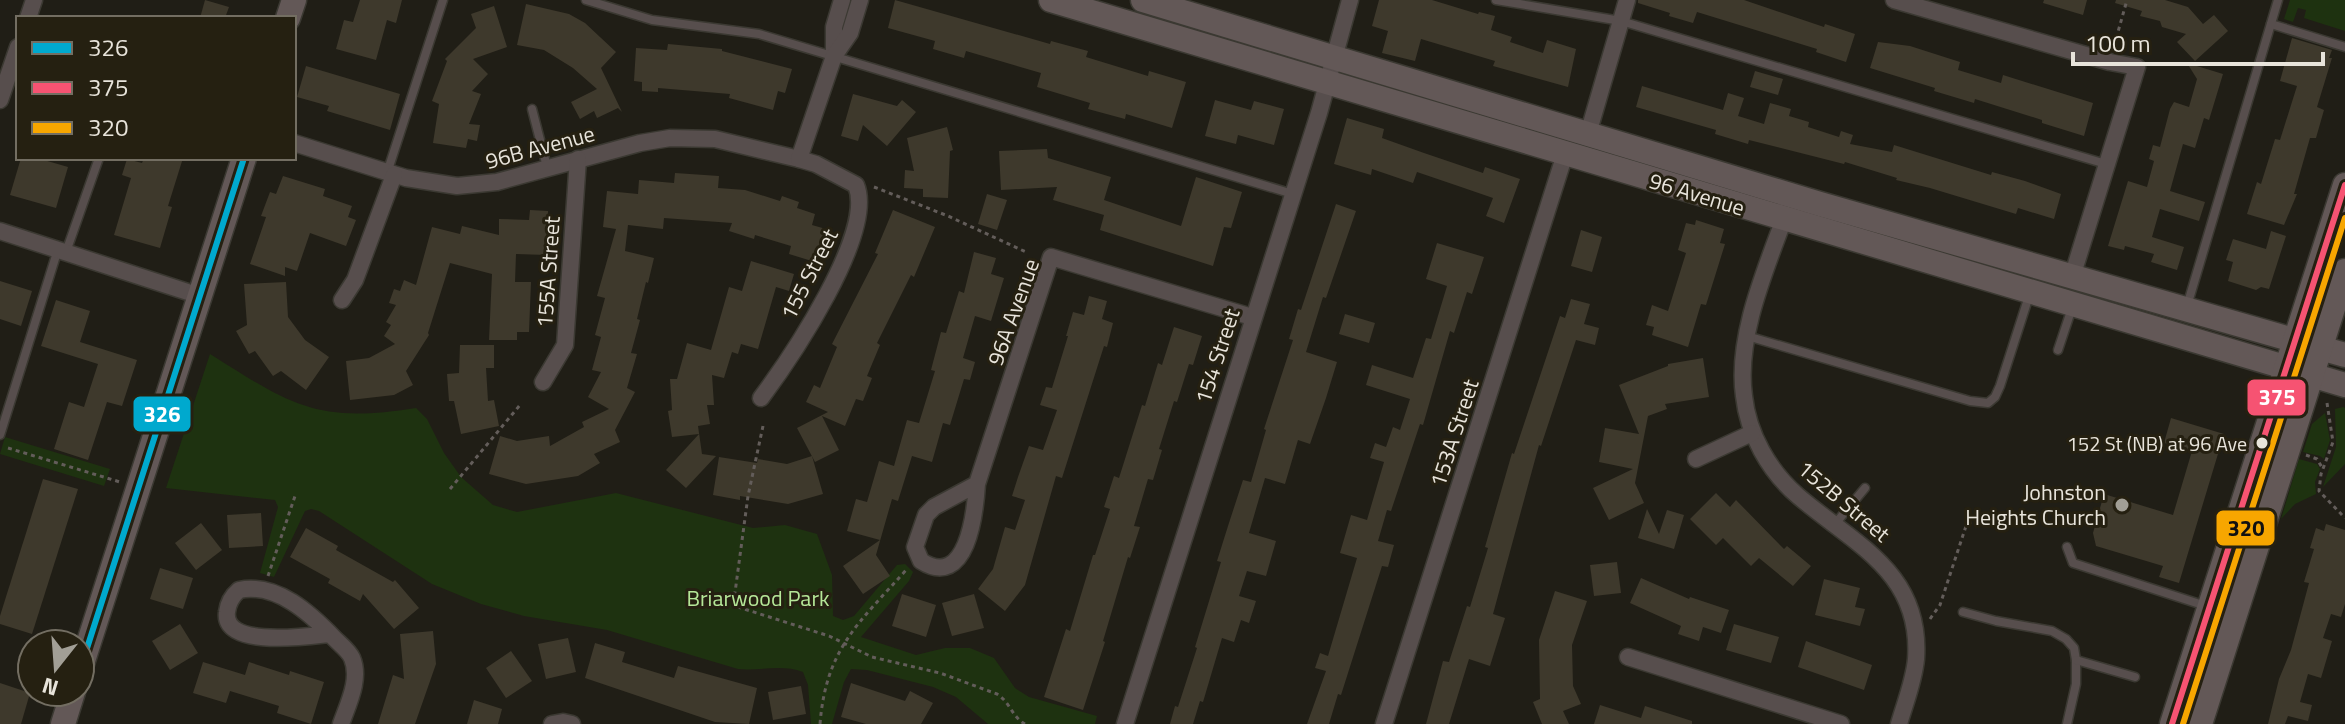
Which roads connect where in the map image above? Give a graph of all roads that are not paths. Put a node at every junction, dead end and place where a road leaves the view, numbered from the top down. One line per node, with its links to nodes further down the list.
1 (443, 0): 30 (lane)
2 (586, 0): 16 (lane)
3 (842, 0): 16 (street)
4 (860, 0): 16 (street)
5 (1051, 0): 18 (main road, 96 Avenue)
6 (1143, 0): 17 (main road, 96 Avenue)
7 (1350, 0): 17 (street, 154 Street)
8 (1496, 0): 12 (lane)
9 (1627, 0): 12 (street)
10 (1894, 0): 28 (street)
11 (2278, 0): 13 (lane)
12 (1621, 21): 21 (street); 28 (lane)
13 (2271, 24): 14 (lane); 43 (lane)
14 (2345, 47)
15 (16, 53): 19 (street)
16 (834, 56): 25 (street); 32 (lane)
17 (1335, 58): 18 (street, 154 Street); 21 (main road, 96 Avenue)
18 (1328, 82): 23 (main road, 96 Avenue); 32 (street, 154 Street)
19 (0, 100)
20 (532, 109): 29 (lane)
21 (1588, 134): 33 (main road, 96 Avenue)
22 (296, 144): 30 (street, 96B Avenue)
23 (1565, 154): 34 (main road, 96 Avenue); 73 (street, 153A Street)
24 (578, 159): 25 (street, 96B Avenue); 29 (street, 96B Avenue); 52 (street, 155A Street)
25 (799, 159): 54 (street, 155 Street)
26 (98, 160): 36 (lane)
27 (243, 160): 40 (main road)
28 (2106, 164): 38 (street)
29 (547, 167): 30 (street, 96B Avenue)
30 (391, 174): 41 (street)
31 (2345, 185): 46 (main road)
32 (1294, 194): 44 (street, 154 Street)
33 (1820, 204): 34 (main road); 38 (main road, 96 Avenue)
34 (1784, 219): 39 (main road, 96 Avenue); 45 (street, 152B Street)
35 (0, 231): 36 (street)
36 (62, 250): 40 (street); 56 (lane)
37 (2345, 271): 47 (main road)
38 (2072, 277): 43 (main road, 96 Avenue)
39 (2030, 291): 42 (main road, 96 Avenue); 45 (lane)
40 (200, 296): 64 (main road)
41 (342, 300)
42 (2073, 304): 48 (lane); 50 (main road, 96 Avenue)
43 (2186, 309): 46 (main road, 96 Avenue)
44 (1252, 317): 58 (street, 96A Avenue); 72 (street, 154 Street)
45 (1746, 336): 55 (street, 152B Street)
46 (2294, 340): 47 (main road, 96 Avenue); 50 (main road)
47 (2319, 348): 49 (main road, 96 Avenue); 51 (main road)
48 (2058, 350)
49 (2345, 355)
50 (2286, 367): 51 (main road, 96 Avenue); 62 (main road)
51 (2311, 374): 53 (main road, 96 Avenue); 78 (main road)
52 (543, 382)
53 (2345, 385)
54 (761, 398)
55 (1752, 433): 57 (street); 60 (street, 152B Street)
56 (0, 435)
57 (1696, 459)
58 (977, 484): 58 (street, 96A Avenue)
59 (1865, 488): 60 (lane)
60 (1835, 524): 75 (street, 152B Street)
61 (2067, 547): 62 (lane)
62 (2209, 607): 77 (main road)
63 (1963, 612): 67 (lane)
64 (93, 628)
65 (330, 634): 65 (street); 69 (street)
66 (1628, 657): 74 (street)
67 (2076, 660): 68 (lane); 76 (lane)
68 (2135, 677)
69 (341, 724)
70 (552, 724): 71 (street)
71 (572, 724)
72 (1125, 724)
73 (1384, 724)
74 (1841, 724)
75 (1899, 724)
76 (2067, 724)
77 (2172, 724)
78 (2200, 724)

